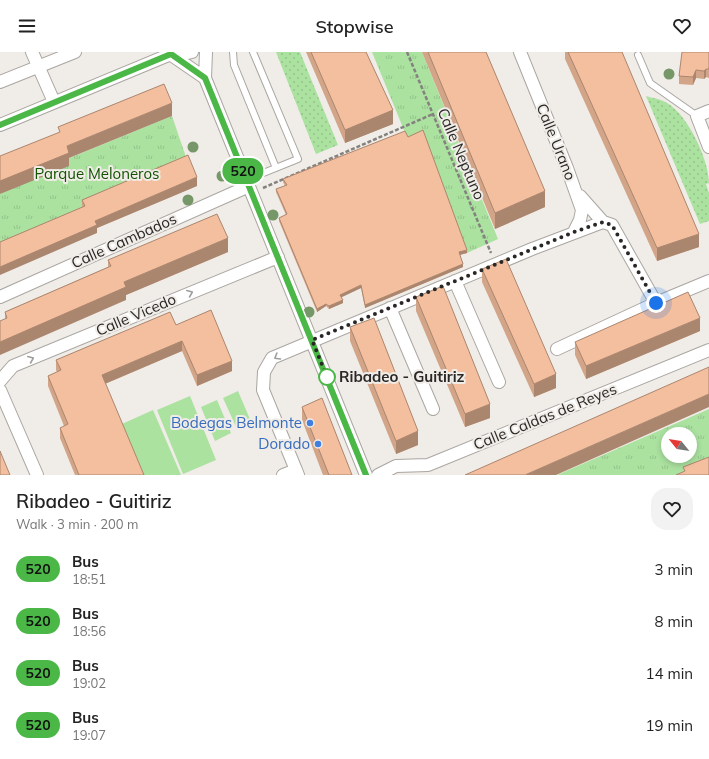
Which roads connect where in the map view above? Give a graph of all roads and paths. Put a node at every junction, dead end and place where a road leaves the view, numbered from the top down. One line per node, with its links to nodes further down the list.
1 (32, 52): 11 (street)
2 (75, 52): 11 (street)
3 (192, 52): 9 (street)
4 (206, 52): 12 (street)
5 (233, 52): 20 (lane)
6 (253, 52): 20 (lane)
7 (407, 52): 16 (path, Calle Neptuno)
8 (520, 52): 23 (street, Calle Urano)
9 (170, 53): 12 (street); 14 (street)
10 (638, 55): 17 (lane)
11 (38, 66): 13 (street); 14 (street)
12 (205, 78): 21 (street)
13 (0, 82)
14 (54, 102): 18 (street)
15 (709, 111): 17 (street)
16 (432, 114): 22 (path); 27 (path, Calle Neptuno)
17 (697, 116): 19 (street)
18 (0, 125)
19 (709, 147)
20 (276, 168): 21 (lane)
21 (248, 183): 26 (street); 30 (street, Calle Cambados)
22 (263, 188)
23 (576, 191): 24 (street); 25 (street, Calle Urano)
24 (603, 222): 25 (street); 31 (street)
25 (574, 232): 27 (street)
26 (278, 257): 33 (street); 36 (street, Calle Vicedo, one-way to 26)
27 (496, 264): 28 (street)
28 (455, 281): 32 (street); 37 (street)
29 (709, 282): 31 (street)
30 (0, 297)
31 (656, 303): 34 (street)
32 (390, 308): 33 (street); 39 (street)
33 (312, 340): 40 (street, one-way to 40); 43 (street)
34 (557, 349)
35 (709, 350): 44 (street, Calle Caldas de Reyes)
36 (0, 381)
37 (499, 382)
38 (0, 390): 41 (street)
39 (433, 409)
40 (297, 472): 42 (street)
41 (36, 475)
42 (283, 475)
43 (366, 475)
44 (378, 475)

